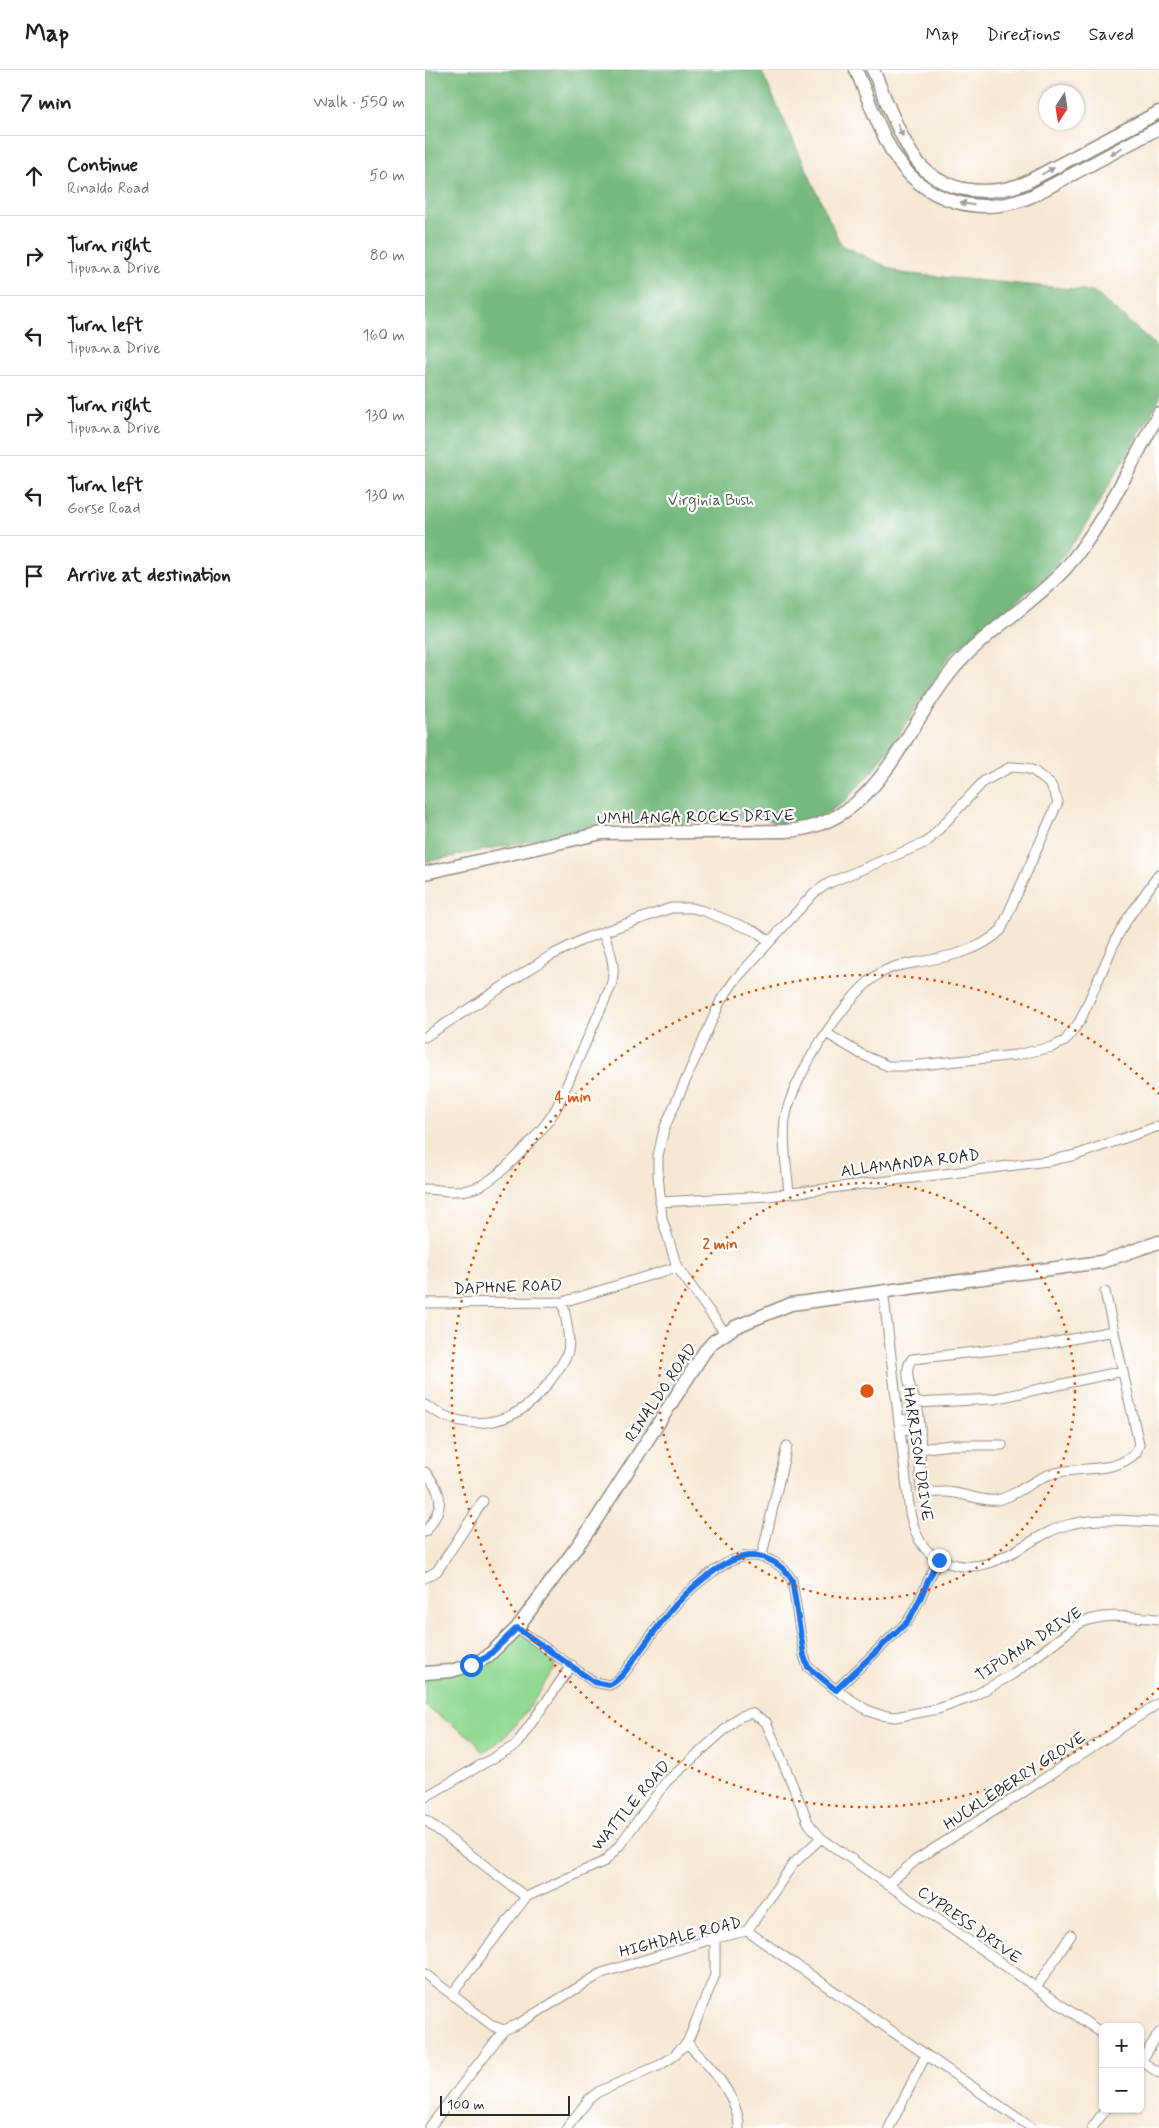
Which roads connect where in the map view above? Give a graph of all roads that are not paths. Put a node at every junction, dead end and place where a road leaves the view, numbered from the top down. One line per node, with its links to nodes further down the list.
1 (856, 70): 4 (street)
2 (873, 70): 3 (street)
3 (887, 101): 4 (street); 7 (street, one-way to 7)
4 (872, 107): 8 (street, one-way to 4)
5 (1159, 112): 7 (street, one-way to 5)
6 (1159, 128): 8 (street, one-way to 8)
7 (1025, 183): 8 (street)
8 (1032, 196)
9 (1159, 414): 10 (street, UMHLANGA ROCKS DRIVE)
10 (425, 873)
11 (1159, 874): 14 (street)
12 (603, 932): 13 (street); 15 (street); 17 (street)
13 (769, 941): 14 (street); 19 (street)
14 (826, 1032): 18 (street)
15 (425, 1037)
16 (1159, 1126): 18 (street, ALLAMANDA ROAD)
17 (425, 1190)
18 (789, 1193): 19 (street, ALLAMANDA ROAD)
19 (659, 1202): 21 (street)
20 (1159, 1242): 22 (street, RINALDO ROAD)
21 (677, 1267): 24 (street, DAPHNE ROAD); 27 (street)
22 (883, 1290): 27 (street, RINALDO ROAD); 31 (street, HARRISON DRIVE)
23 (1105, 1292): 26 (street)
24 (563, 1302): 25 (street, DAPHNE ROAD); 30 (street)
25 (425, 1303)
26 (1113, 1331): 28 (street); 29 (street)
27 (725, 1333): 45 (street, RINALDO ROAD)
28 (1123, 1371): 29 (street); 36 (street)
29 (916, 1403): 32 (street)
30 (425, 1405)
31 (899, 1420): 32 (street); 33 (street, HARRISON DRIVE)
32 (919, 1423): 33 (street); 36 (street)
33 (900, 1430): 42 (street, HARRISON DRIVE)
34 (1002, 1445): 36 (street)
35 (787, 1446): 41 (street)
36 (919, 1449)
37 (425, 1472): 40 (street)
38 (483, 1501): 43 (street)
39 (1159, 1522): 42 (street, HARRISON DRIVE)
40 (425, 1532)
41 (762, 1556): 46 (street); 48 (street, TIPUANA DRIVE)
42 (939, 1560): 48 (street)
43 (425, 1578)
44 (1159, 1619): 48 (street, TIPUANA DRIVE)
45 (517, 1628): 46 (street); 47 (street, RINALDO ROAD)
46 (572, 1665): 50 (street)
47 (425, 1673)
48 (836, 1690)
49 (1159, 1703): 53 (street, HUCKLEBERRY GROVE)
50 (425, 1797)
51 (425, 1820): 54 (street)
52 (821, 1838): 53 (street, CYPRESS DRIVE); 54 (street, WATTLE ROAD); 55 (street)
53 (887, 1885): 59 (street, CYPRESS DRIVE)
54 (526, 1898): 60 (street, WATTLE ROAD)
55 (747, 1931): 57 (street, HIGHDALE ROAD); 65 (street, HIGHDALE ROAD)
56 (1071, 1935): 59 (street)
57 (715, 1938): 61 (street, HIGHDALE ROAD); 64 (street)
58 (425, 1974): 60 (street)
59 (1036, 1988): 62 (street, CYPRESS DRIVE)
60 (452, 1994): 61 (street)
61 (504, 2030): 70 (street, HIGHDALE ROAD)
62 (1099, 2031)
63 (1159, 2033): 66 (street)
64 (687, 2043): 71 (street); 72 (street)
65 (926, 2055): 73 (street); 74 (street, HIGHDALE ROAD)
66 (1144, 2056)
67 (1144, 2063): 68 (street)
68 (1159, 2073)
69 (1103, 2113): 75 (street)
70 (429, 2128)
71 (567, 2128)
72 (739, 2128)
73 (889, 2128)
74 (1032, 2128)
75 (1092, 2128)

